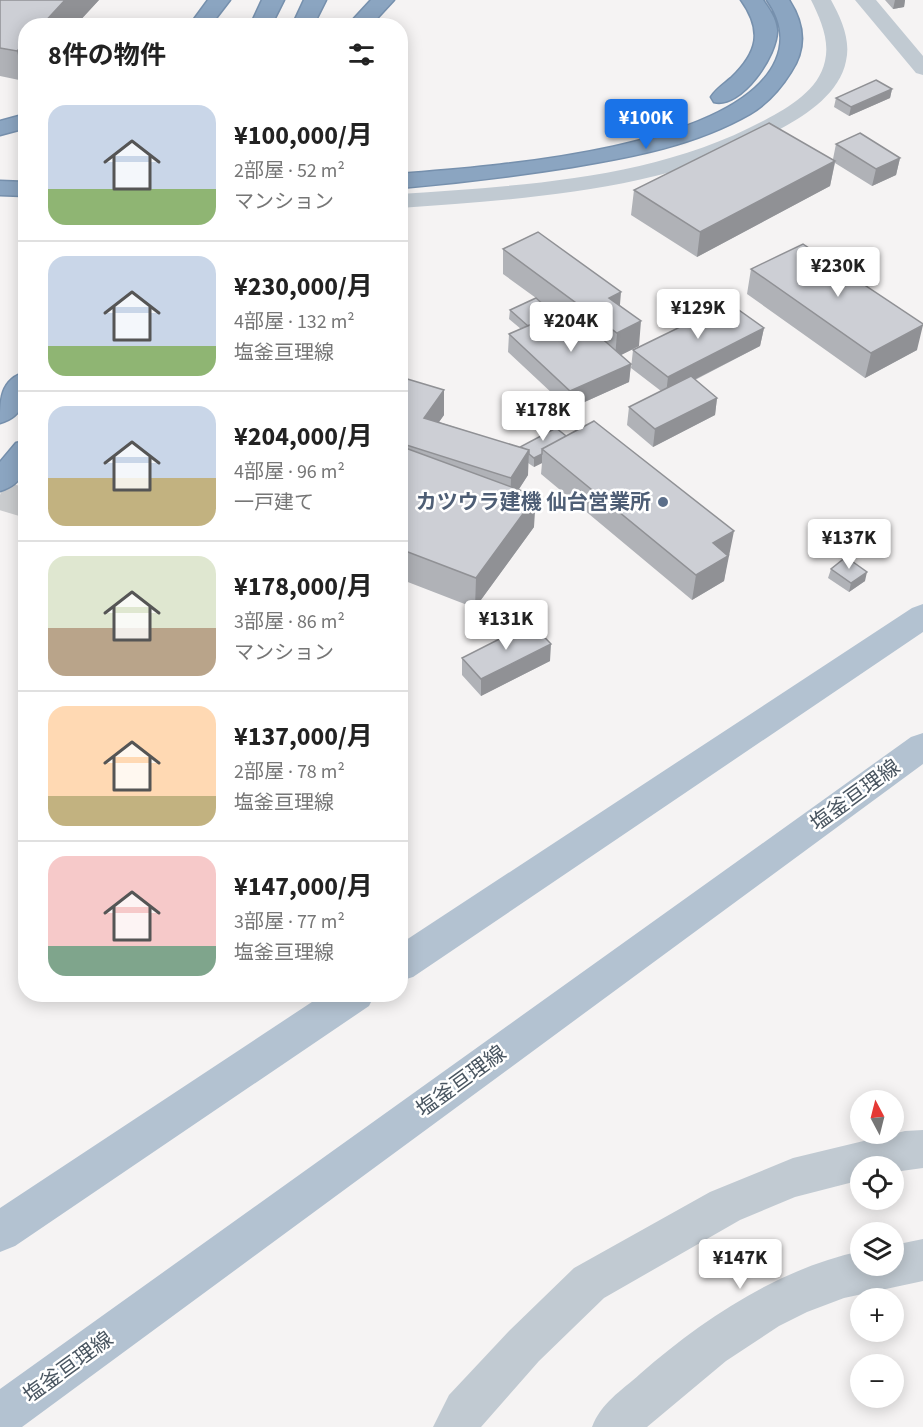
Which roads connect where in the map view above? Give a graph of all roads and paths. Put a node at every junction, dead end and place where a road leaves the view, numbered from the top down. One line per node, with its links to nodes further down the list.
1 (219, 0): 9 (highway)
2 (273, 0): 10 (highway)
3 (315, 0): 11 (highway)
4 (383, 0): 12 (highway)
5 (752, 0): 16 (highway)
6 (778, 0): 19 (highway)
7 (821, 0): 22 (street)
8 (865, 0): 13 (street)
9 (205, 18)
10 (264, 18)
11 (306, 18)
12 (365, 18)
13 (923, 69)
14 (18, 123): 15 (highway)
15 (0, 128)
16 (408, 164)
17 (0, 173): 18 (highway)
18 (18, 173)
19 (408, 180)
20 (0, 188): 21 (highway)
21 (18, 189)
22 (408, 200)
23 (18, 391): 24 (highway)
24 (0, 414)
25 (18, 460): 26 (highway)
26 (0, 481)
27 (923, 616): 29 (main road)
28 (923, 746): 34 (main road, 塩釜亘理線)
29 (408, 960)
30 (344, 1002): 32 (main road)
31 (923, 1149): 35 (street)
32 (0, 1232)
33 (923, 1260): 36 (street)
34 (0, 1416)
35 (455, 1427)
36 (614, 1427)

